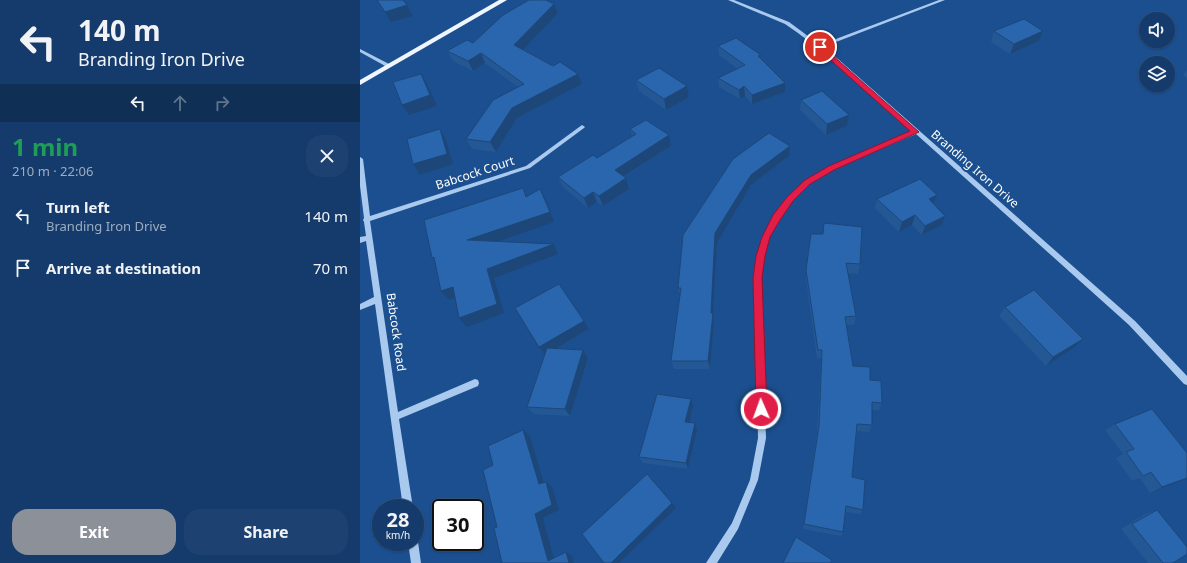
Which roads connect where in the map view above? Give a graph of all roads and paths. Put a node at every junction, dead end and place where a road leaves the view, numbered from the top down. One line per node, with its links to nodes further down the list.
1 (504, 0): 6 (main road)
2 (730, 0): 4 (street, Branding Iron Drive)
3 (943, 0): 4 (street)
4 (820, 47): 9 (street, Branding Iron Drive)
5 (360, 50): 6 (street)
6 (389, 66): 7 (main road)
7 (360, 83)
8 (582, 127): 11 (street, Babcock Court)
9 (916, 132): 16 (street, Branding Iron Drive); 22 (street)
10 (360, 159): 11 (street, Babcock Road)
11 (366, 220): 12 (street, Babcock Road)
12 (369, 237): 13 (street); 14 (street, Babcock Road)
13 (360, 240)
14 (378, 299): 15 (street); 18 (street, Babcock Road)
15 (360, 307)
16 (1187, 381)
17 (475, 383): 18 (street)
18 (395, 417): 19 (street, Babcock Road)
19 (407, 499)
20 (414, 551): 21 (street)
21 (416, 563)
22 (711, 563)

